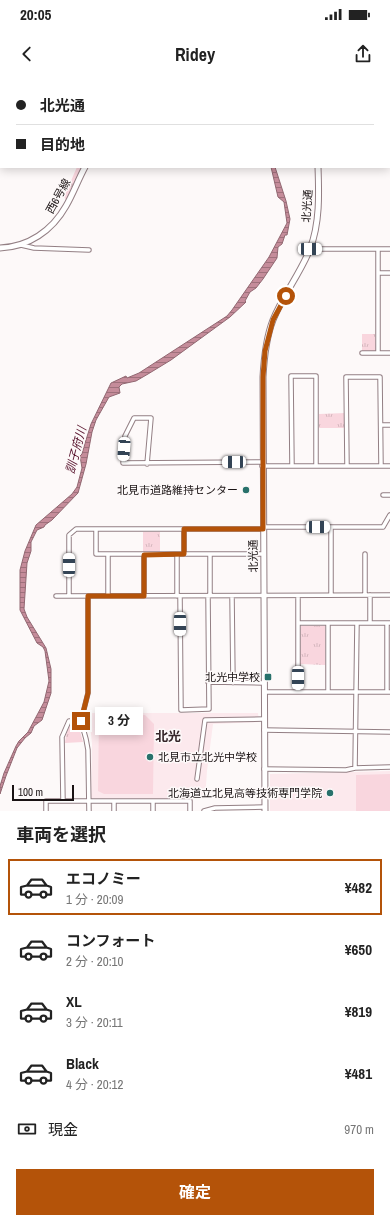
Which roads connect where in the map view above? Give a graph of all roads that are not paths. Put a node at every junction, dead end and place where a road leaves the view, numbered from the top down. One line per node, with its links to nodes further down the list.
1 (85, 168): 3 (street, 西6号線)
2 (318, 168): 5 (street, 北光通)
3 (21, 245): 4 (street, 西6号線); 8 (street)
4 (0, 248)
5 (310, 249): 6 (street); 17 (street, 北光通)
6 (378, 249): 7 (street); 9 (street)
7 (390, 249)
8 (89, 250)
9 (378, 273): 10 (street); 12 (street)
10 (390, 273)
11 (362, 353): 12 (street)
12 (378, 353): 13 (street)
13 (390, 353)
14 (381, 425): 15 (street); 20 (street); 21 (street)
15 (390, 425)
16 (147, 464): 16 (street); 17 (street)
17 (262, 464): 18 (street); 27 (street, 北光通)
18 (292, 466): 19 (street); 19 (street)
19 (316, 466): 20 (street)
20 (347, 466): 21 (street)
21 (381, 466): 22 (street)
22 (390, 466)
23 (383, 495): 24 (street)
24 (390, 495)
25 (390, 515): 26 (street)
26 (331, 527): 27 (street); 37 (street)
27 (263, 528): 29 (street); 34 (street, 北光通)
28 (96, 529): 29 (street); 30 (street); 41 (street)
29 (184, 529): 32 (street)
30 (108, 554): 36 (street); 43 (street)
31 (177, 554): 32 (street); 36 (street); 45 (street)
32 (184, 554): 33 (street)
33 (210, 554): 34 (street); 46 (street)
34 (263, 554): 48 (street, 北光通)
35 (365, 554): 38 (street)
36 (144, 555): 44 (street)
37 (331, 595): 38 (street); 49 (street)
38 (365, 595): 50 (street)
39 (390, 595): 50 (street)
40 (56, 596): 41 (street)
41 (69, 596): 42 (street)
42 (88, 596): 43 (street); 65 (street)
43 (108, 596): 44 (street)
44 (144, 596): 45 (street)
45 (178, 596): 46 (street); 56 (street)
46 (209, 596): 47 (street); 56 (street)
47 (232, 596): 48 (street); 57 (street)
48 (264, 596): 49 (street); 58 (street, 北光通)
49 (298, 596): 51 (street)
50 (370, 596): 54 (street)
51 (298, 623): 52 (street); 60 (street)
52 (328, 623): 53 (street); 61 (street)
53 (357, 623): 54 (street); 62 (street)
54 (370, 623): 55 (street)
55 (388, 623): 63 (street)
56 (208, 682): 57 (street)
57 (233, 682): 58 (street)
58 (264, 683): 59 (street, 北光通)
59 (264, 692): 60 (street); 64 (street, 北光通)
60 (298, 692): 61 (street)
61 (328, 692): 62 (street)
62 (356, 692): 63 (street); 67 (street)
63 (389, 692)
64 (264, 719): 66 (street, 北光通); 72 (street)
65 (81, 721): 73 (street); 74 (street)
66 (264, 730): 67 (street); 71 (street, 北光通)
67 (355, 732): 68 (street); 70 (street)
68 (390, 732)
69 (390, 767): 70 (street)
70 (355, 768): 71 (street)
71 (264, 769): 77 (street, 北光通)
72 (197, 779)
73 (63, 801): 74 (street); 78 (street)
74 (89, 801): 75 (street); 79 (street)
75 (114, 801): 76 (street); 80 (street)
76 (153, 801): 81 (street); 82 (street)
77 (264, 809): 83 (street)
78 (46, 811)
79 (89, 811)
80 (114, 811)
81 (154, 811)
82 (190, 811)
83 (204, 811)

